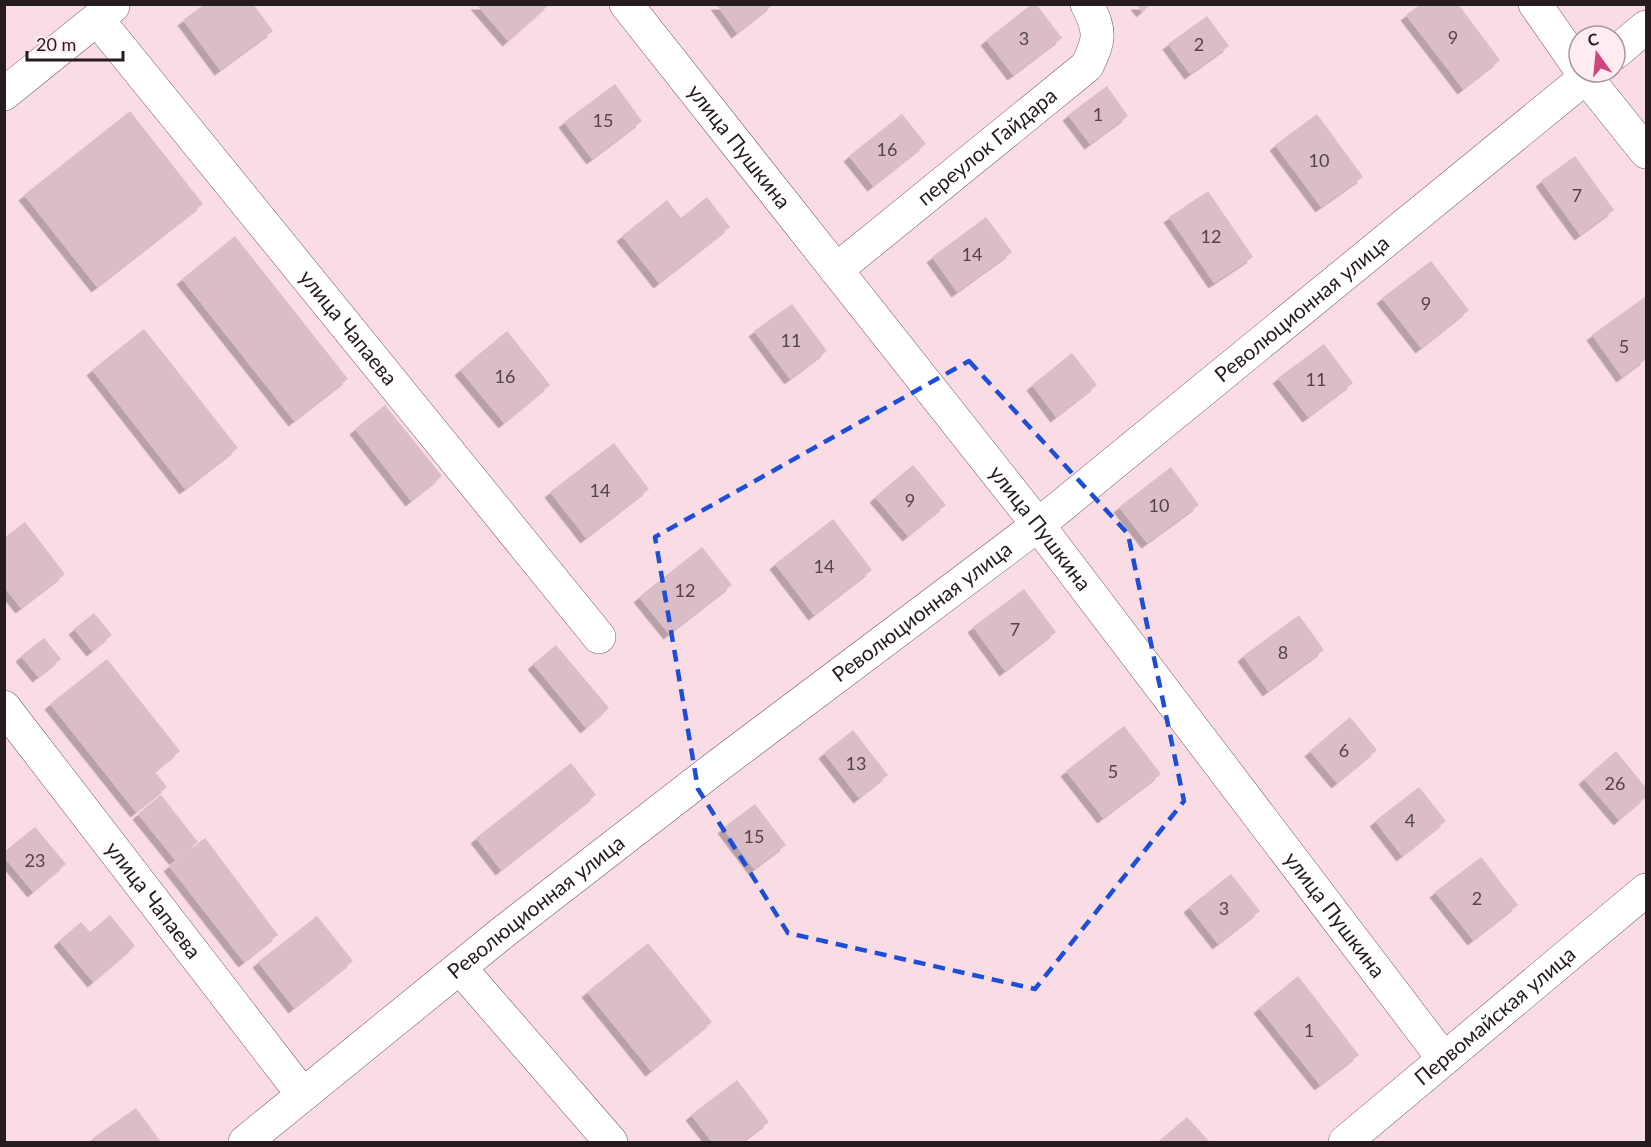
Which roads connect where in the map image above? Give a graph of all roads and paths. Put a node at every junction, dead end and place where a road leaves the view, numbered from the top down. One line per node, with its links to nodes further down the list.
1 (626, 4): 12 (street, улица Пушкина)
2 (1087, 4): 12 (street, переулок Гайдара)
3 (1534, 4): 7 (street)
4 (106, 12): 10 (street); 14 (street, улица Чапаева)
5 (1647, 27): 6 (street)
6 (1627, 43)
7 (1567, 48)
8 (1571, 84): 13 (street, Революционная улица)
9 (1594, 84): 11 (street)
10 (4, 93)
11 (1647, 152)
12 (836, 270): 13 (street, улица Пушкина)
13 (1038, 525): 17 (street, Революционная улица); 18 (street, улица Пушкина)
14 (598, 637)
15 (4, 706): 19 (street, улица Чапаева)
16 (1647, 890): 18 (street, Первомайская улица)
17 (460, 968): 19 (street, Революционная улица); 21 (street)
18 (1443, 1058): 22 (street, Первомайская улица)
19 (303, 1095): 20 (street, Революционная улица)
20 (245, 1143)
21 (611, 1143)
22 (1345, 1143)

